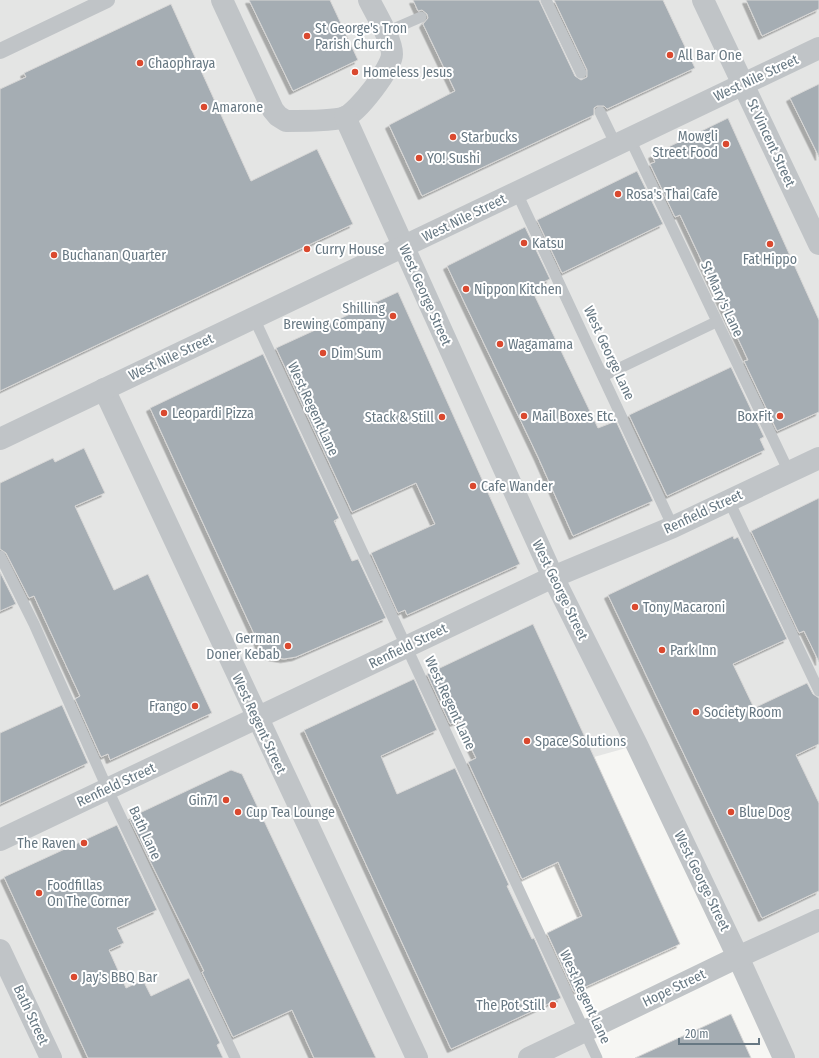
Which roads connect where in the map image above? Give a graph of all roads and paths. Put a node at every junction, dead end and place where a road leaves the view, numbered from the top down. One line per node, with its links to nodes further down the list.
1 (107, 0): 9 (street)
2 (222, 0): 13 (street)
3 (369, 0): 7 (street)
4 (546, 0): 10 (lane)
5 (703, 0): 11 (street, St Vincent Street)
6 (421, 17): 7 (lane)
7 (384, 33): 13 (street)
8 (819, 48): 11 (street, West Nile Street)
9 (0, 51)
10 (581, 73)
11 (743, 84): 14 (street, West Nile Street); 16 (street, St Vincent Street)
12 (600, 112): 14 (lane, St Mary's Lane)
13 (345, 117): 17 (street, West George Street)
14 (623, 142): 15 (street, West Nile Street); 19 (lane, St Mary's Lane)
15 (516, 193): 17 (street, West Nile Street); 20 (lane, West George Lane)
16 (819, 244)
17 (404, 247): 18 (street, West Nile Street); 28 (street, West George Street)
18 (254, 318): 21 (street, West Nile Street); 29 (lane, West Regent Lane)
19 (716, 322): 20 (lane); 24 (lane, St Mary's Lane)
20 (603, 376): 26 (lane, West George Lane)
21 (104, 390): 22 (street, West Nile Street); 31 (street, West Regent Street)
22 (0, 439)
23 (819, 458): 24 (street, Renfield Street)
24 (789, 472): 25 (street, Renfield Street)
25 (729, 501): 26 (street, Renfield Street); 30 (lane)
26 (673, 527): 28 (street, Renfield Street)
27 (0, 556): 32 (lane, Bath Lane)
28 (553, 577): 29 (street, Renfield Street); 36 (street, West George Street)
29 (407, 647): 31 (street, Renfield Street); 37 (lane, West Regent Lane)
30 (819, 691)
31 (256, 718): 32 (street, Renfield Street); 40 (street, West Regent Street)
32 (108, 790): 33 (street, Renfield Street); 39 (lane, Bath Lane)
33 (0, 840)
34 (819, 920): 36 (street, Hope Street)
35 (0, 950): 38 (street, Bath Street)
36 (738, 957): 37 (street, Hope Street); 43 (street, West George Street)
37 (584, 1032): 41 (street, Hope Street); 42 (lane, West Regent Lane)
38 (51, 1058)
39 (235, 1058)
40 (417, 1058)
41 (529, 1058)
42 (597, 1058)
43 (784, 1058)

